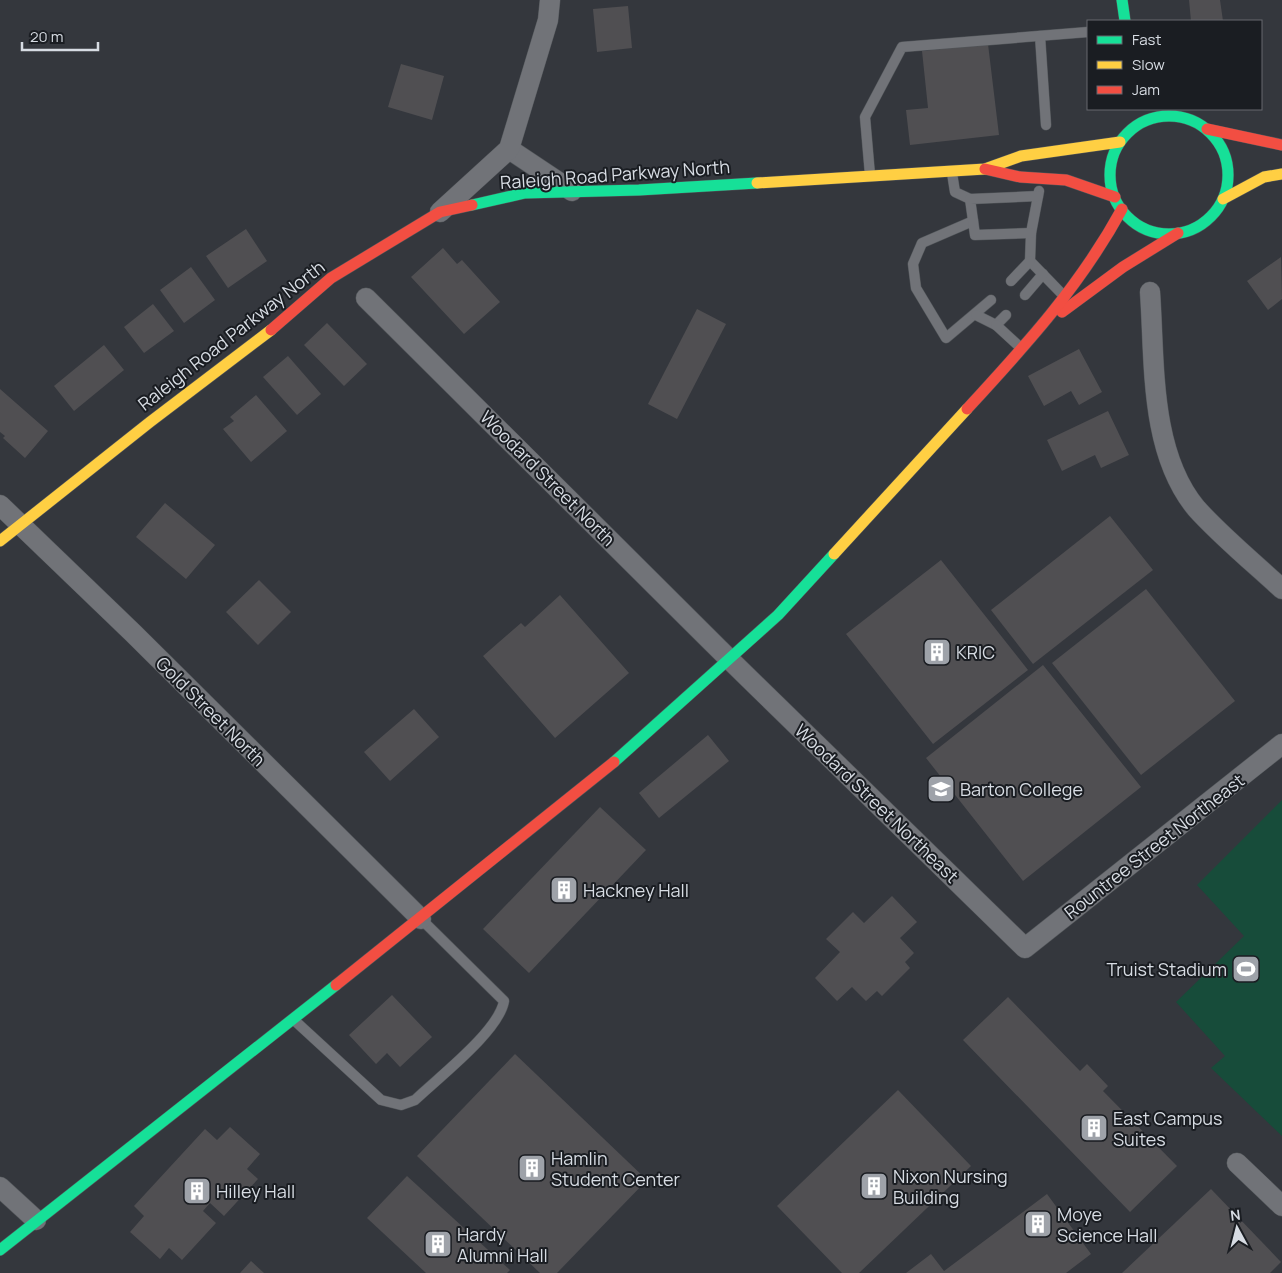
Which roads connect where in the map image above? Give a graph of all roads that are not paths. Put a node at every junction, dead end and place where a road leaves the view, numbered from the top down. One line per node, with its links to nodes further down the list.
1 (550, 0): 13 (street)
2 (1122, 0): 3 (street)
3 (1125, 20)
4 (1087, 32): 5 (lane)
5 (1040, 36): 9 (lane); 17 (lane)
6 (1180, 110): 8 (street)
7 (1124, 118): 11 (street)
8 (1190, 119): 10 (street); 11 (street)
9 (1046, 125)
10 (1206, 129): 12 (street); 23 (street)
11 (1123, 138): 14 (street, Raleigh Road Parkway North); 21 (street)
12 (1282, 145)
13 (509, 150): 19 (street); 25 (street)
14 (985, 169): 15 (street, Raleigh Road Parkway North); 18 (street, Raleigh Road Parkway North)
15 (952, 171): 17 (street, Raleigh Road Parkway North); 22 (lane)
16 (1282, 174): 23 (street)
17 (870, 175): 19 (street, Raleigh Road Parkway North)
18 (1041, 178): 20 (lane); 21 (street, Raleigh Road Parkway North)
19 (572, 191): 25 (street, Raleigh Road Parkway North)
20 (1038, 196): 22 (lane); 28 (lane)
21 (1115, 197): 24 (street)
22 (970, 199): 26 (lane)
23 (1223, 199): 27 (street)
24 (1122, 209): 27 (street); 34 (street)
25 (440, 212): 43 (street, Raleigh Road Parkway North)
26 (973, 221): 28 (lane); 37 (lane)
27 (1178, 233): 40 (street)
28 (1031, 234): 29 (lane)
29 (1030, 261): 30 (lane); 31 (lane)
30 (1043, 274): 33 (lane); 34 (lane)
31 (1011, 281)
32 (1150, 292): 45 (street)
33 (1024, 295)
34 (1064, 296): 40 (street)
35 (366, 298): 46 (street, Woodard Street North)
36 (991, 300): 37 (lane)
37 (976, 315): 39 (lane)
38 (1006, 315): 39 (lane)
39 (996, 325): 41 (lane)
40 (1043, 326): 41 (street)
41 (1022, 349): 46 (street)
42 (0, 506): 43 (street, Gold Street North)
43 (20, 525): 44 (street, Raleigh Road Parkway North); 48 (street, Gold Street North)
44 (0, 541)
45 (1282, 589)
46 (729, 659): 48 (street); 49 (street, Woodard Street Northeast)
47 (1282, 744): 49 (street, Rountree Street Northeast)
48 (421, 919): 50 (street); 50 (lane)
49 (1025, 948)
50 (293, 1019): 54 (street)
51 (1237, 1163): 53 (street)
52 (0, 1187): 54 (street)
53 (1282, 1206)
54 (36, 1220): 55 (street)
55 (0, 1250)

